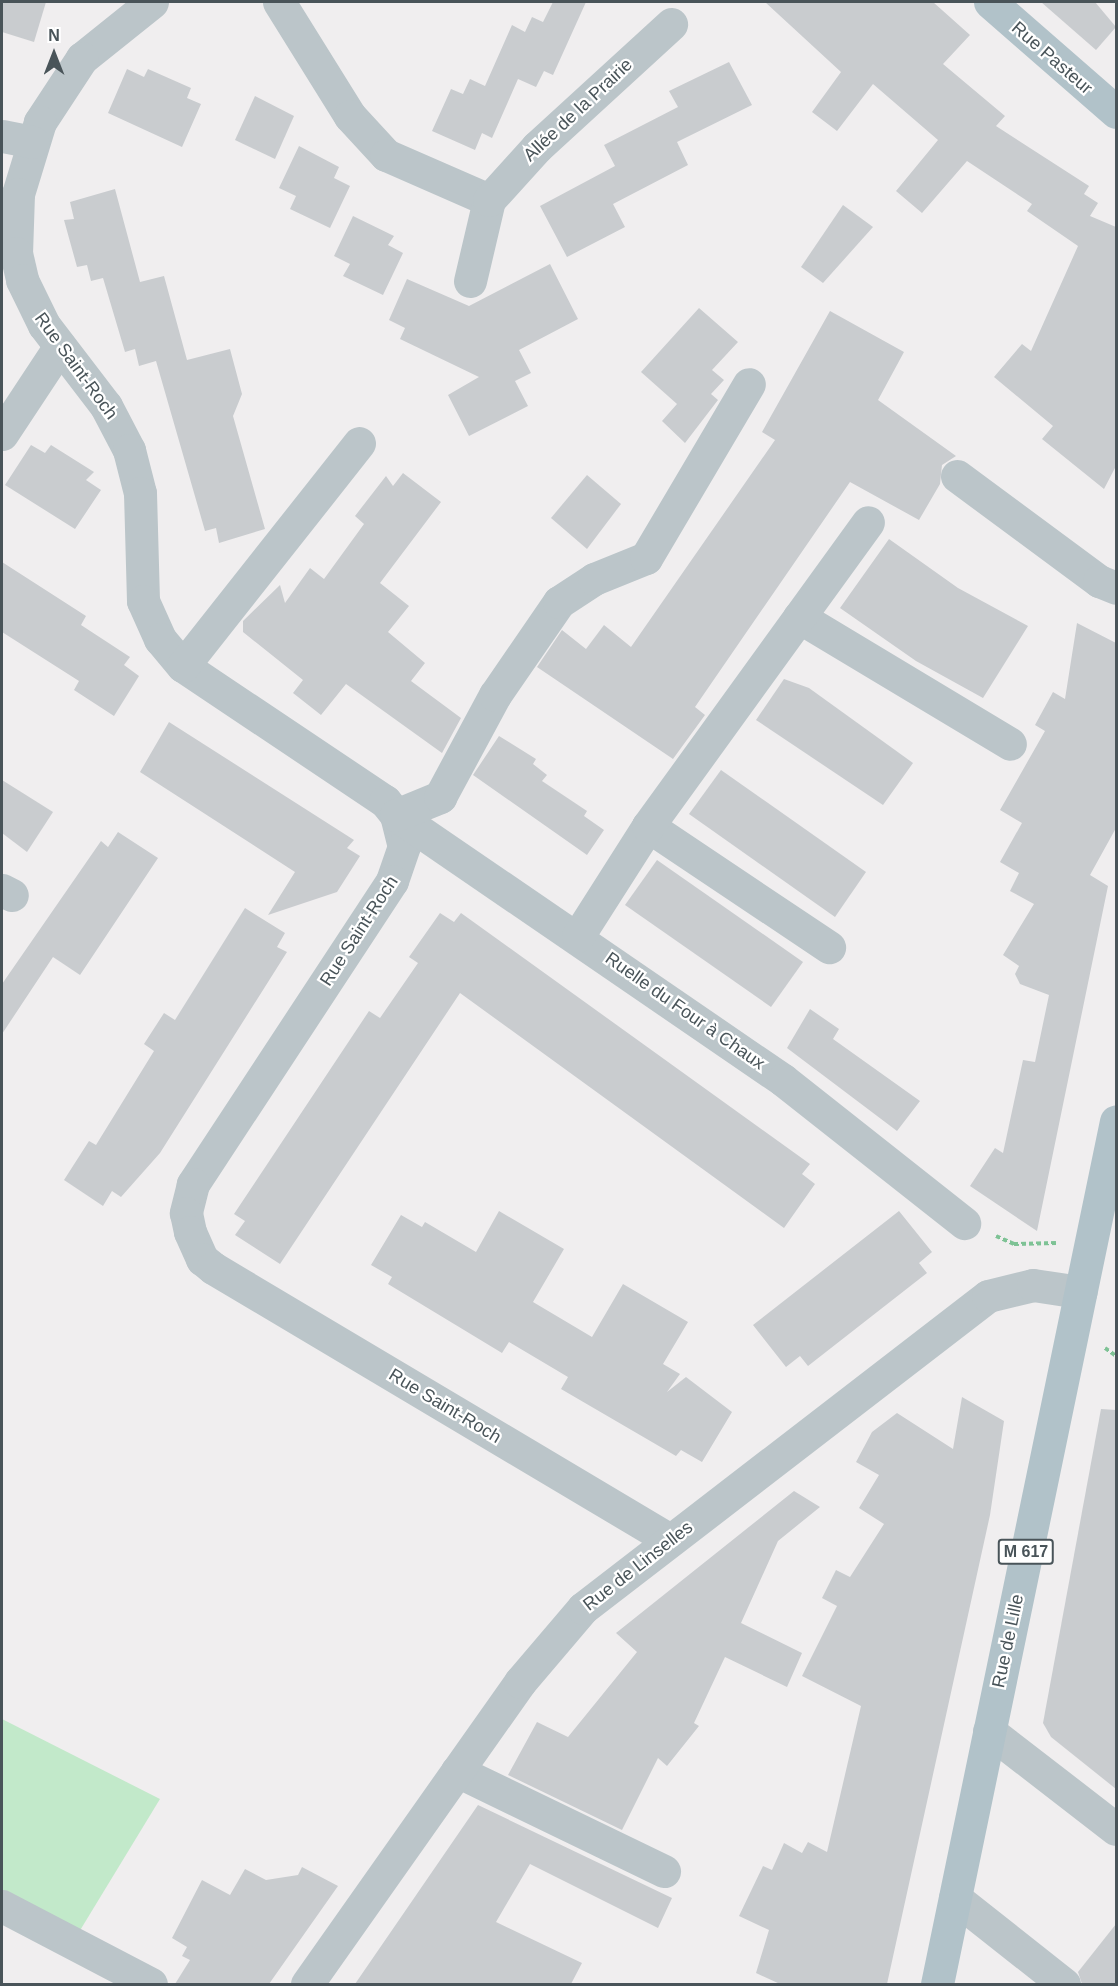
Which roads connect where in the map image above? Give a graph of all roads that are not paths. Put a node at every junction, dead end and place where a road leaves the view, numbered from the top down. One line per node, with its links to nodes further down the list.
1 (152, 2): 6 (street, Rue Saint-Roch)
2 (279, 2): 7 (street)
3 (990, 2): 5 (main road, Rue Pasteur)
4 (670, 24): 7 (street, Allée de la Prairie)
5 (1116, 112)
6 (17, 139): 9 (street, Rue Saint-Roch)
7 (489, 200): 8 (street, Allée de la Prairie)
8 (470, 281)
9 (60, 346): 11 (street); 17 (street, Rue Saint-Roch)
10 (749, 384): 19 (street)
11 (2, 434)
12 (359, 443): 17 (street)
13 (957, 476): 15 (street)
14 (868, 522): 16 (street)
15 (1116, 588)
16 (799, 617): 18 (street); 20 (street)
17 (183, 666): 19 (street, Rue Saint-Roch)
18 (1010, 744)
19 (396, 815): 21 (street, Ruelle du Four à Chaux); 26 (street, Rue Saint-Roch)
20 (648, 826): 21 (street); 22 (street)
21 (578, 936): 24 (street, Ruelle du Four à Chaux)
22 (829, 947)
23 (1116, 1121): 25 (main road, Rue de Lille / M 617)
24 (963, 1223)
25 (1080, 1292): 26 (street, Rue de Linselles); 27 (main road, Rue de Lille / M 617)
26 (670, 1540): 28 (street, Rue de Linselles)
27 (989, 1731): 29 (street); 31 (main road, Rue de Lille / M 617)
28 (457, 1771): 30 (street); 34 (street, Rue de Linselles)
29 (1116, 1829)
30 (664, 1871)
31 (955, 1898): 35 (main road, Rue de Lille / M 617); 36 (street)
32 (2, 1906): 33 (street)
33 (151, 1984)
34 (307, 1984)
35 (937, 1984)
36 (1064, 1984)

